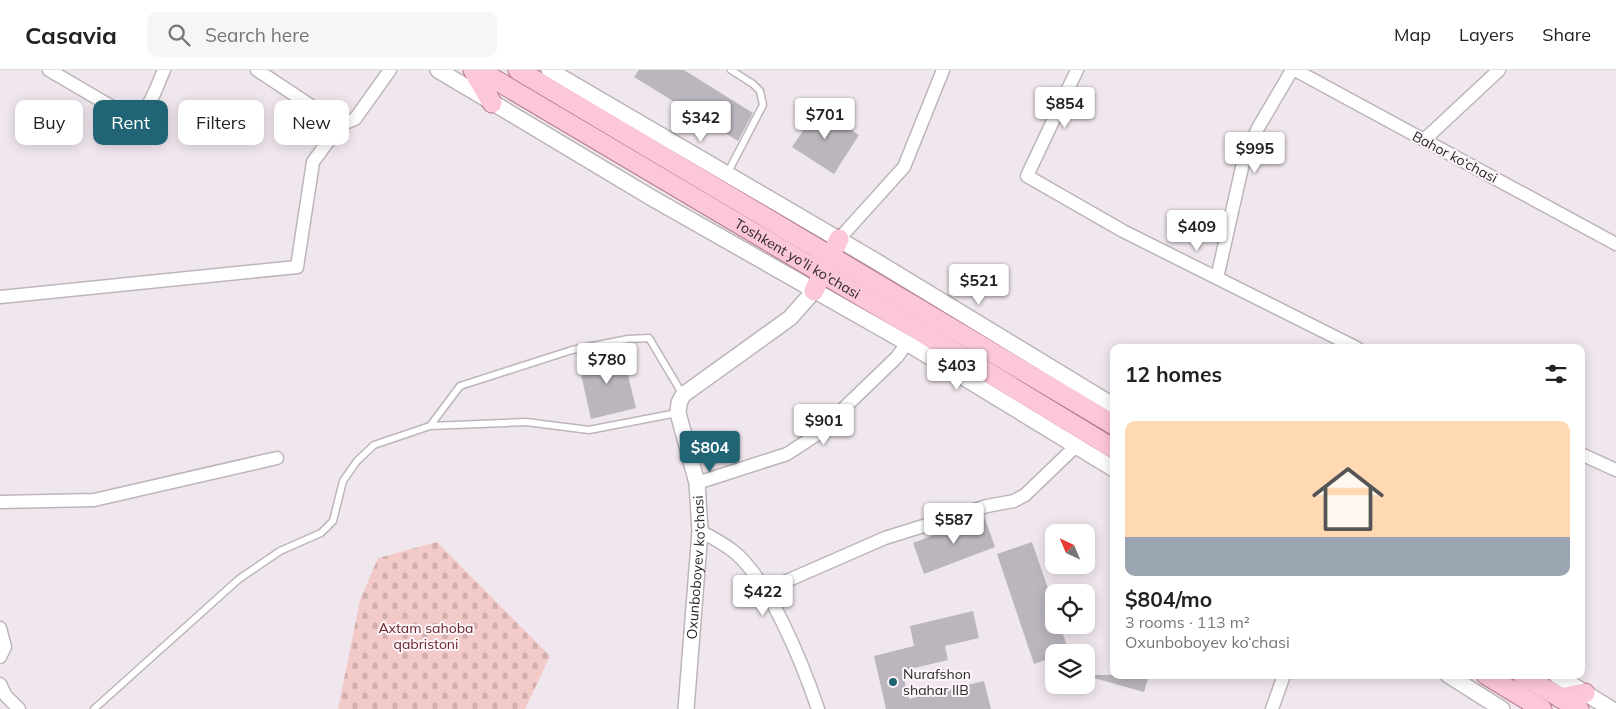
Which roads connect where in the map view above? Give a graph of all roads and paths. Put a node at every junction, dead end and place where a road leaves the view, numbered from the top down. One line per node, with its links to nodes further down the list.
1 (49, 70): 2 (street)
2 (164, 70)
3 (257, 70): 16 (street)
4 (390, 70): 18 (street)
5 (438, 70): 17 (street)
6 (473, 70): 17 (main road)
7 (479, 70): 25 (main road, Toshkent yo'li ko'chasi)
8 (518, 70): 23 (main road, Toshkent yo'li ko'chasi)
9 (549, 70): 21 (street)
10 (731, 70): 21 (lane)
11 (943, 70): 23 (street)
12 (1077, 70): 24 (street)
13 (1294, 70): 15 (street, Bahor ko‘chasi); 24 (street)
14 (1499, 70): 19 (street)
15 (1311, 74): 19 (street, Bahor ko‘chasi)
16 (303, 100)
17 (492, 102): 25 (street)
18 (349, 120)
19 (1424, 140): 22 (street, Bahor ko‘chasi)
20 (325, 145): 26 (street)
21 (726, 175): 23 (street)
22 (1616, 244)
23 (835, 248): 25 (main road); 30 (main road, Toshkent yo'li ko'chasi)
24 (1217, 278): 28 (street)
25 (818, 283): 27 (street); 29 (street); 34 (main road, Toshkent yo'li ko'chasi)
26 (0, 297)
27 (907, 344): 33 (street); 39 (street)
28 (1349, 344)
29 (683, 395): 31 (street); 32 (lane)
30 (1104, 407)
31 (678, 413): 32 (lane); 39 (street, Oxunboboyev ko‘chasi)
32 (430, 426): 53 (lane)
33 (1076, 446): 37 (street); 42 (street)
34 (1110, 447)
35 (1585, 456): 38 (street)
36 (277, 458): 40 (street)
37 (1110, 467)
38 (1616, 470)
39 (697, 483): 41 (street, Oxunboboyev ko‘chasi)
40 (0, 502)
41 (700, 531): 42 (street); 54 (street, Oxunboboyev ko‘chasi)
42 (766, 590): 55 (street)
43 (0, 628): 44 (street)
44 (0, 657)
45 (1283, 679): 56 (street)
46 (1454, 679): 57 (street)
47 (1493, 679): 58 (main road)
48 (1529, 679): 51 (main road)
49 (1560, 679): 51 (street)
50 (0, 684): 52 (street)
51 (1582, 701): 59 (street)
52 (19, 709)
53 (94, 709)
54 (686, 709)
55 (818, 709)
56 (1272, 709)
57 (1502, 709)
58 (1542, 709)
59 (1611, 709)

